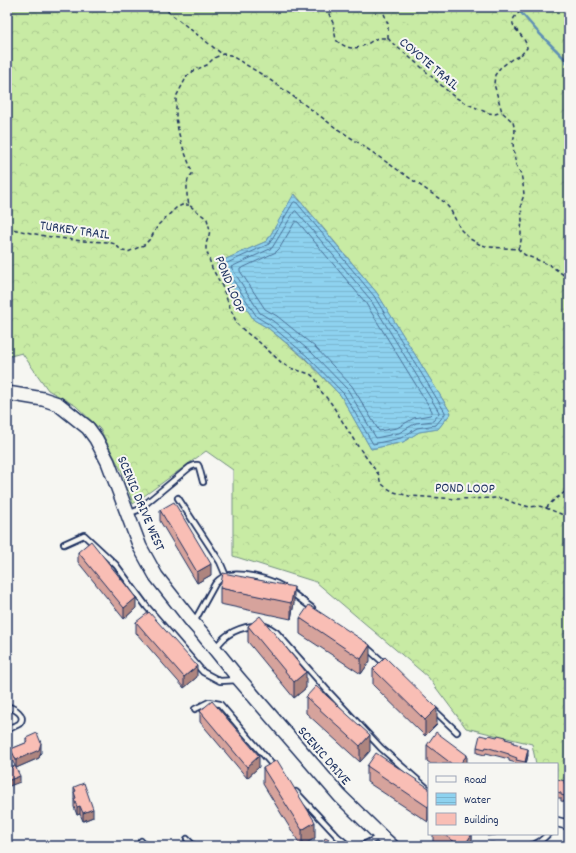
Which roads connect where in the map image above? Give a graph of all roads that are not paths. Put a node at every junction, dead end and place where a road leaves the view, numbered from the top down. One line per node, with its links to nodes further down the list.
1 (7, 393): 4 (street, SCENIC DRIVE WEST)
2 (203, 482): 4 (lane)
3 (178, 498): 6 (lane)
4 (128, 514): 8 (street, SCENIC DRIVE WEST)
5 (64, 544): 12 (lane)
6 (226, 576): 7 (lane); 8 (lane)
7 (314, 611)
8 (193, 624): 10 (street, SCENIC DRIVE WEST)
9 (361, 642): 11 (lane)
10 (214, 648): 12 (street, SCENIC DRIVE WEST); 20 (lane)
11 (389, 668)
12 (239, 679): 24 (street, SCENIC DRIVE)
13 (7, 706): 16 (lane)
14 (429, 706): 17 (lane)
15 (195, 709): 18 (lane)
16 (7, 730)
17 (457, 732)
18 (278, 772)
19 (293, 788): 29 (lane)
20 (428, 789)
21 (558, 822): 22 (street)
22 (569, 825)
23 (547, 835): 32 (lane)
24 (381, 836): 30 (lane); 31 (street, SCENIC DRIVE)
25 (187, 839): 28 (lane)
26 (141, 841): 27 (lane)
27 (145, 846)
28 (194, 846)
29 (349, 846)
30 (361, 846)
31 (392, 846)
32 (530, 846)

